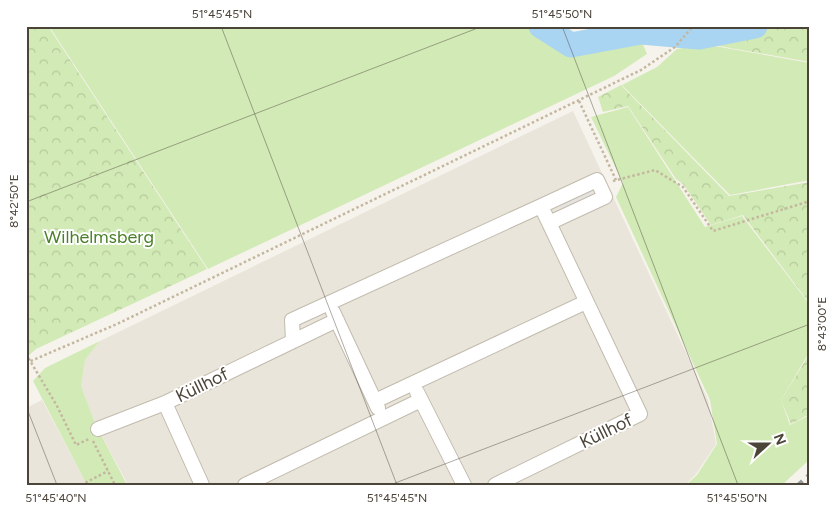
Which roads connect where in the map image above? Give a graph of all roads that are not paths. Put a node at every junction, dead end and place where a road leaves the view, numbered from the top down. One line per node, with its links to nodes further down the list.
1 (541, 206): 2 (street, Küllhof); 2 (street); 3 (street)
2 (549, 222): 4 (street, Küllhof)
3 (328, 302): 5 (street); 6 (street)
4 (586, 302): 7 (street); 13 (street, Küllhof)
5 (337, 320): 6 (street, Küllhof); 9 (street)
6 (293, 341): 10 (street, Küllhof)
7 (412, 383): 8 (street); 9 (street)
8 (421, 400): 11 (street); 16 (street)
9 (375, 401): 11 (street)
10 (165, 403): 12 (street, Küllhof); 14 (street, Küllhof)
11 (383, 418): 15 (street)
12 (98, 429)
13 (514, 480): 17 (street, Küllhof)
14 (202, 485)
15 (246, 485)
16 (464, 485)
17 (495, 485)

